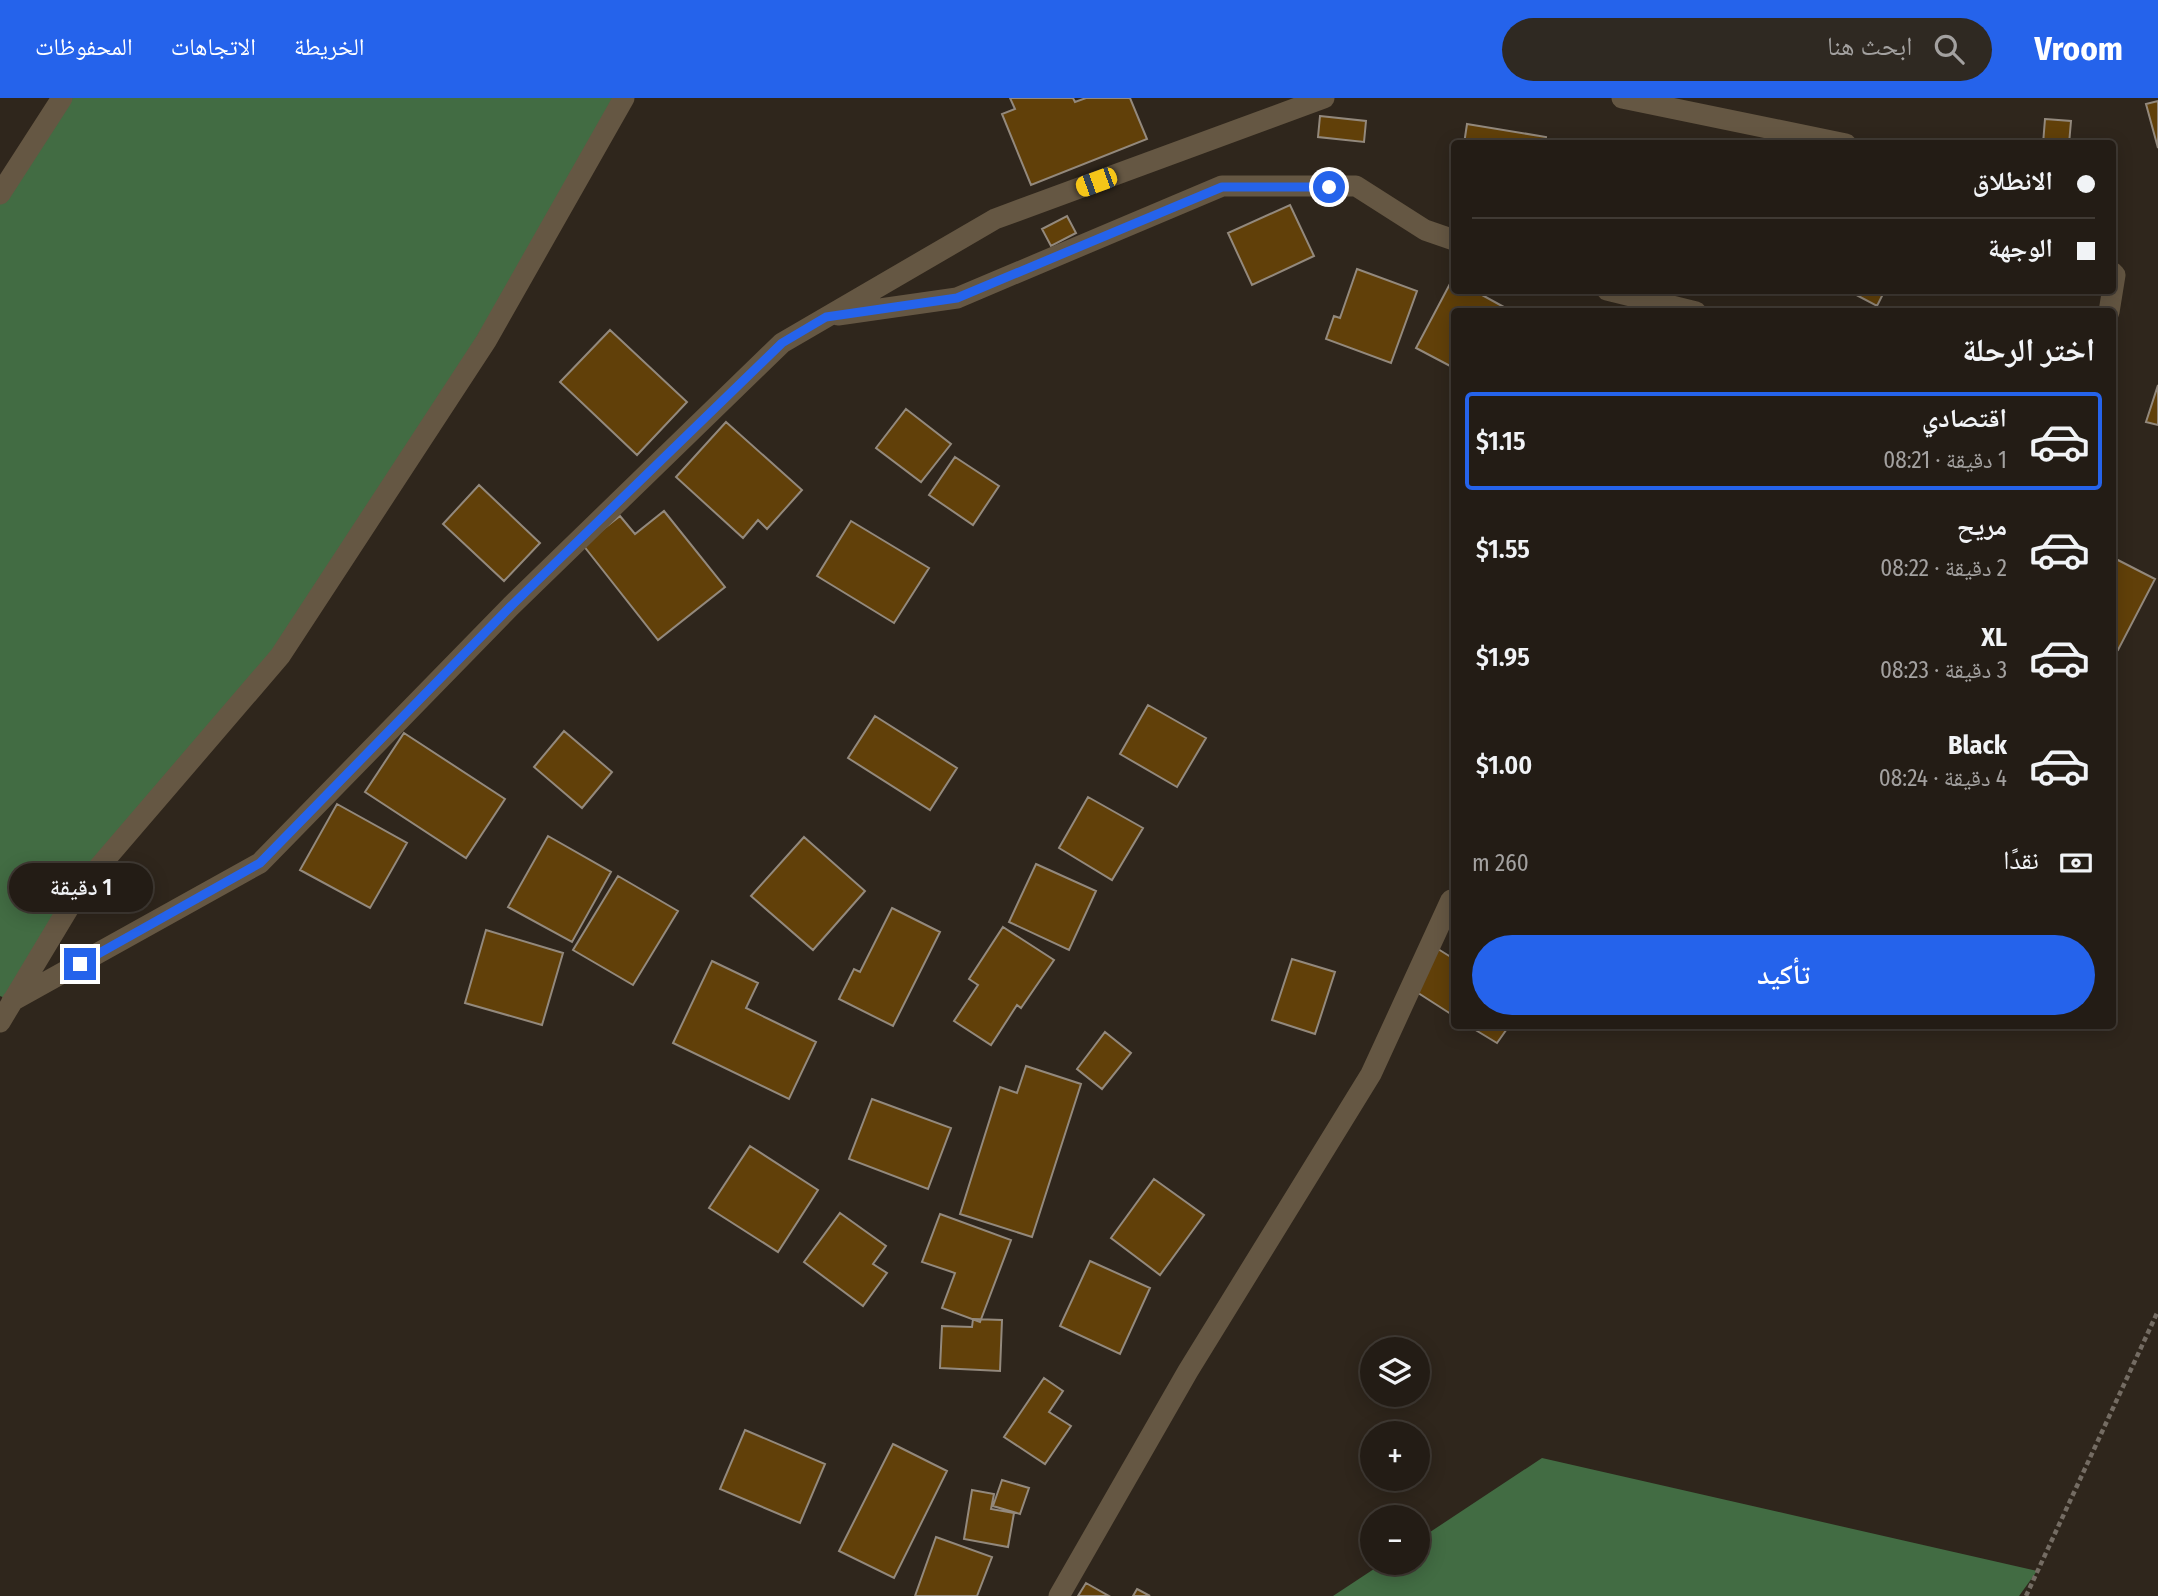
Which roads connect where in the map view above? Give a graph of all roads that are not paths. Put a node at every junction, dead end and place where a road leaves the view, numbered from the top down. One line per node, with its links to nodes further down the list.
1 (62, 98): 6 (street)
2 (624, 98): 12 (street)
3 (1324, 98): 10 (street)
4 (1622, 98): 5 (street)
5 (1827, 140)
6 (0, 194)
7 (1451, 239): 10 (street)
8 (1623, 294): 9 (street)
9 (1680, 308)
10 (826, 317): 12 (street)
11 (1451, 900): 14 (street)
12 (12, 1001): 13 (street)
13 (0, 1022)
14 (1059, 1596)

